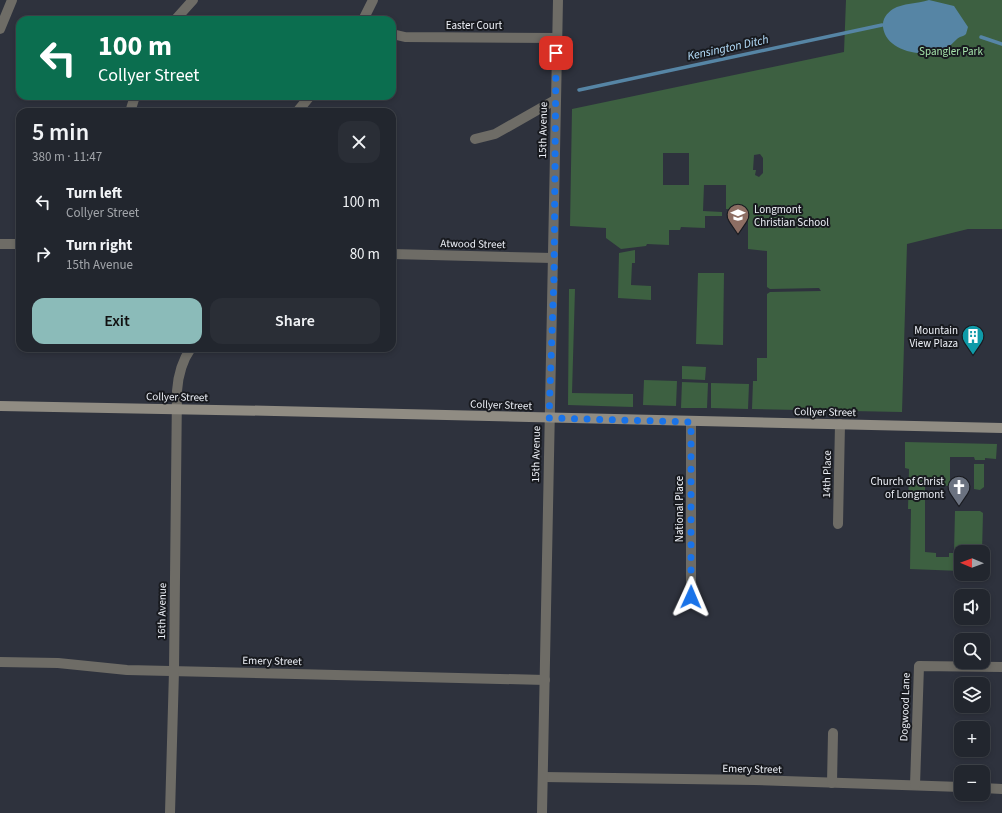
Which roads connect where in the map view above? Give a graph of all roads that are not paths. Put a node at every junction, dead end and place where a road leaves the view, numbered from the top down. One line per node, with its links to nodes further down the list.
1 (12, 0): 7 (street)
2 (193, 0): 5 (street)
3 (373, 0): 6 (street)
4 (558, 0): 9 (street, 15th Avenue)
5 (179, 16)
6 (365, 16)
7 (0, 29)
8 (396, 35): 9 (street, Easter Court)
9 (557, 38): 11 (street, 15th Avenue)
10 (307, 100): 12 (street)
11 (556, 100): 13 (street); 17 (street, 15th Avenue)
12 (300, 108)
13 (475, 139)
14 (0, 244): 15 (street)
15 (16, 244)
16 (396, 254): 17 (street, Atwood Street)
17 (553, 258): 21 (street, 15th Avenue)
18 (189, 352): 20 (street, 16th Avenue)
19 (0, 406): 20 (street, Collyer Street)
20 (176, 409): 21 (street, Collyer Street); 29 (street, 16th Avenue)
21 (549, 418): 22 (street, Collyer Street); 30 (street, 15th Avenue)
22 (691, 422): 23 (street, Collyer Street); 26 (street, National Place)
23 (840, 424): 24 (street, Collyer Street); 25 (street, 14th Place)
24 (1002, 428)
25 (838, 524)
26 (691, 597)
27 (0, 662): 29 (street, Emery Street)
28 (1002, 667): 34 (street, Dogwood Lane)
29 (174, 671): 30 (street, Emery Street); 38 (street, 16th Avenue)
30 (545, 680): 32 (street, 15th Avenue)
31 (833, 733): 33 (street)
32 (543, 777): 33 (street, Emery Street); 39 (street, 15th Avenue)
33 (832, 783): 34 (street, Emery Street)
34 (915, 785): 35 (street, Emery Street)
35 (954, 787)
36 (990, 788): 37 (street)
37 (1002, 789)
38 (170, 813)
39 (542, 813)

